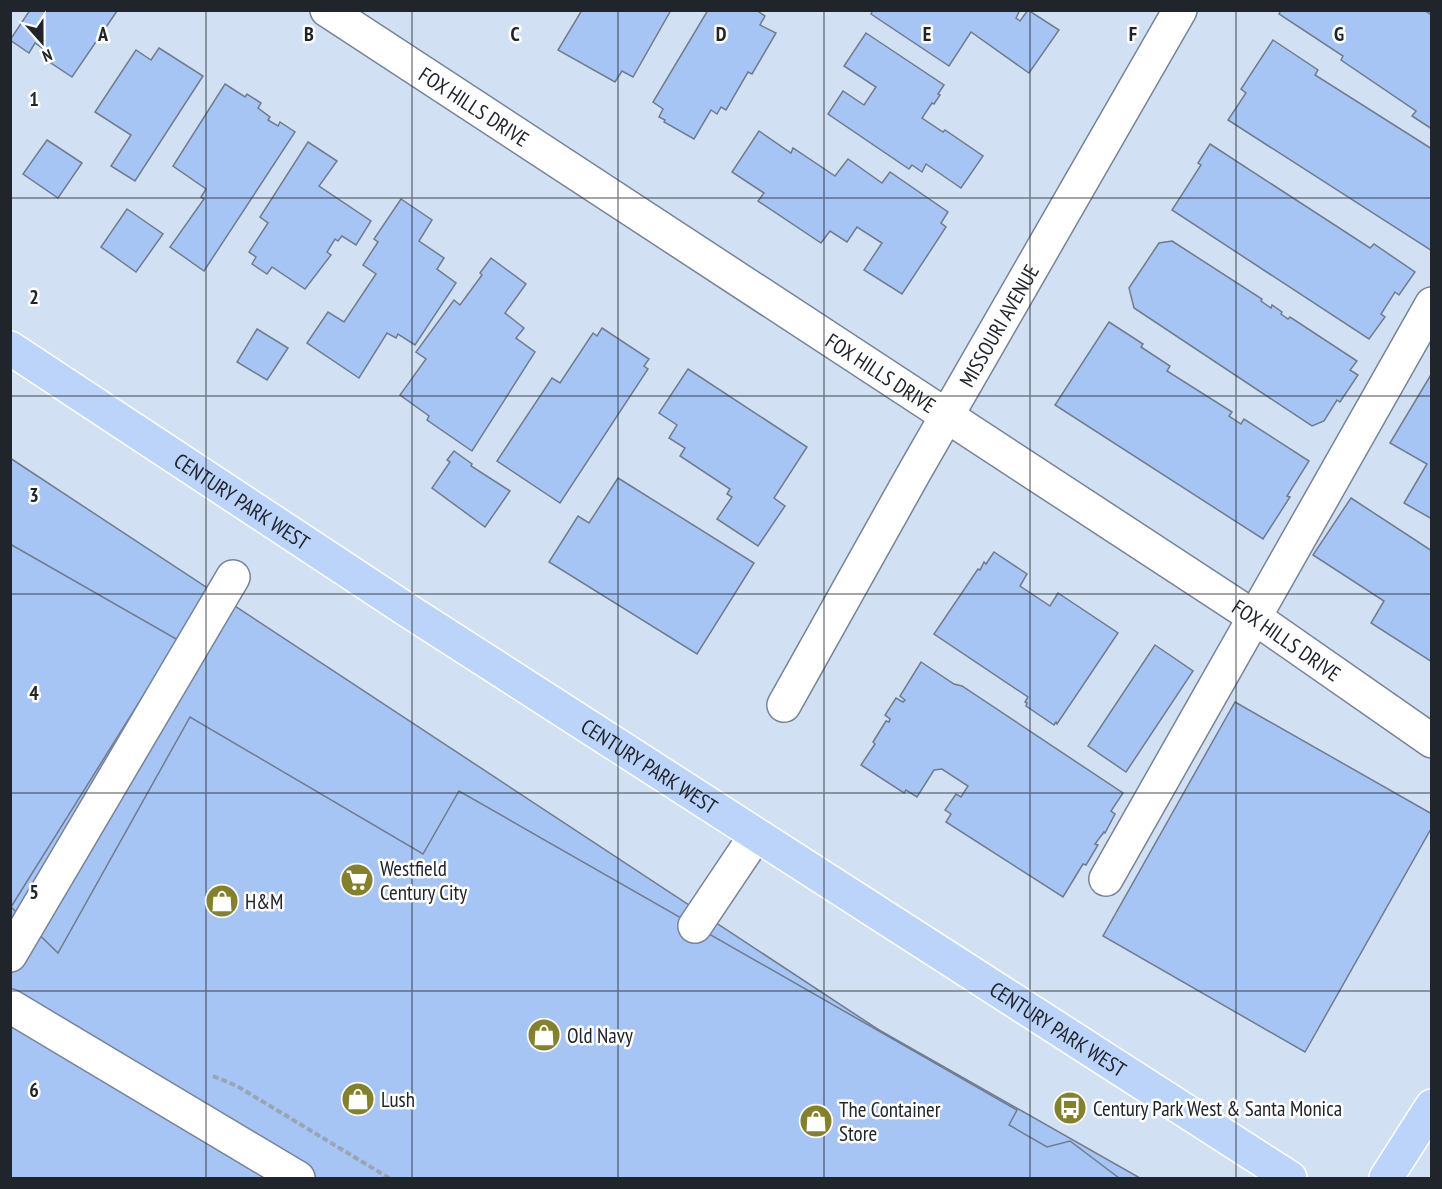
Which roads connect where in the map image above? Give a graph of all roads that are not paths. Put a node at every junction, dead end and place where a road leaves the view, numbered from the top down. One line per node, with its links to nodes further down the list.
1 (1180, 10): 5 (street, MISSOURI AVENUE)
2 (345, 16): 5 (street, FOX HILLS DRIVE)
3 (1431, 304): 7 (street)
4 (10, 348): 10 (main road, CENTURY PARK WEST)
5 (947, 416): 7 (street, FOX HILLS DRIVE); 8 (street, MISSOURI AVENUE)
6 (233, 577): 13 (street)
7 (1254, 617): 9 (street, FOX HILLS DRIVE); 11 (street)
8 (784, 705)
9 (1431, 741)
10 (756, 835): 12 (street); 17 (main road, CENTURY PARK WEST)
11 (1106, 879)
12 (695, 926)
13 (10, 955)
14 (10, 1006): 16 (street)
15 (1431, 1107): 18 (main road)
16 (298, 1179)
17 (1290, 1179)
18 (1386, 1179)

